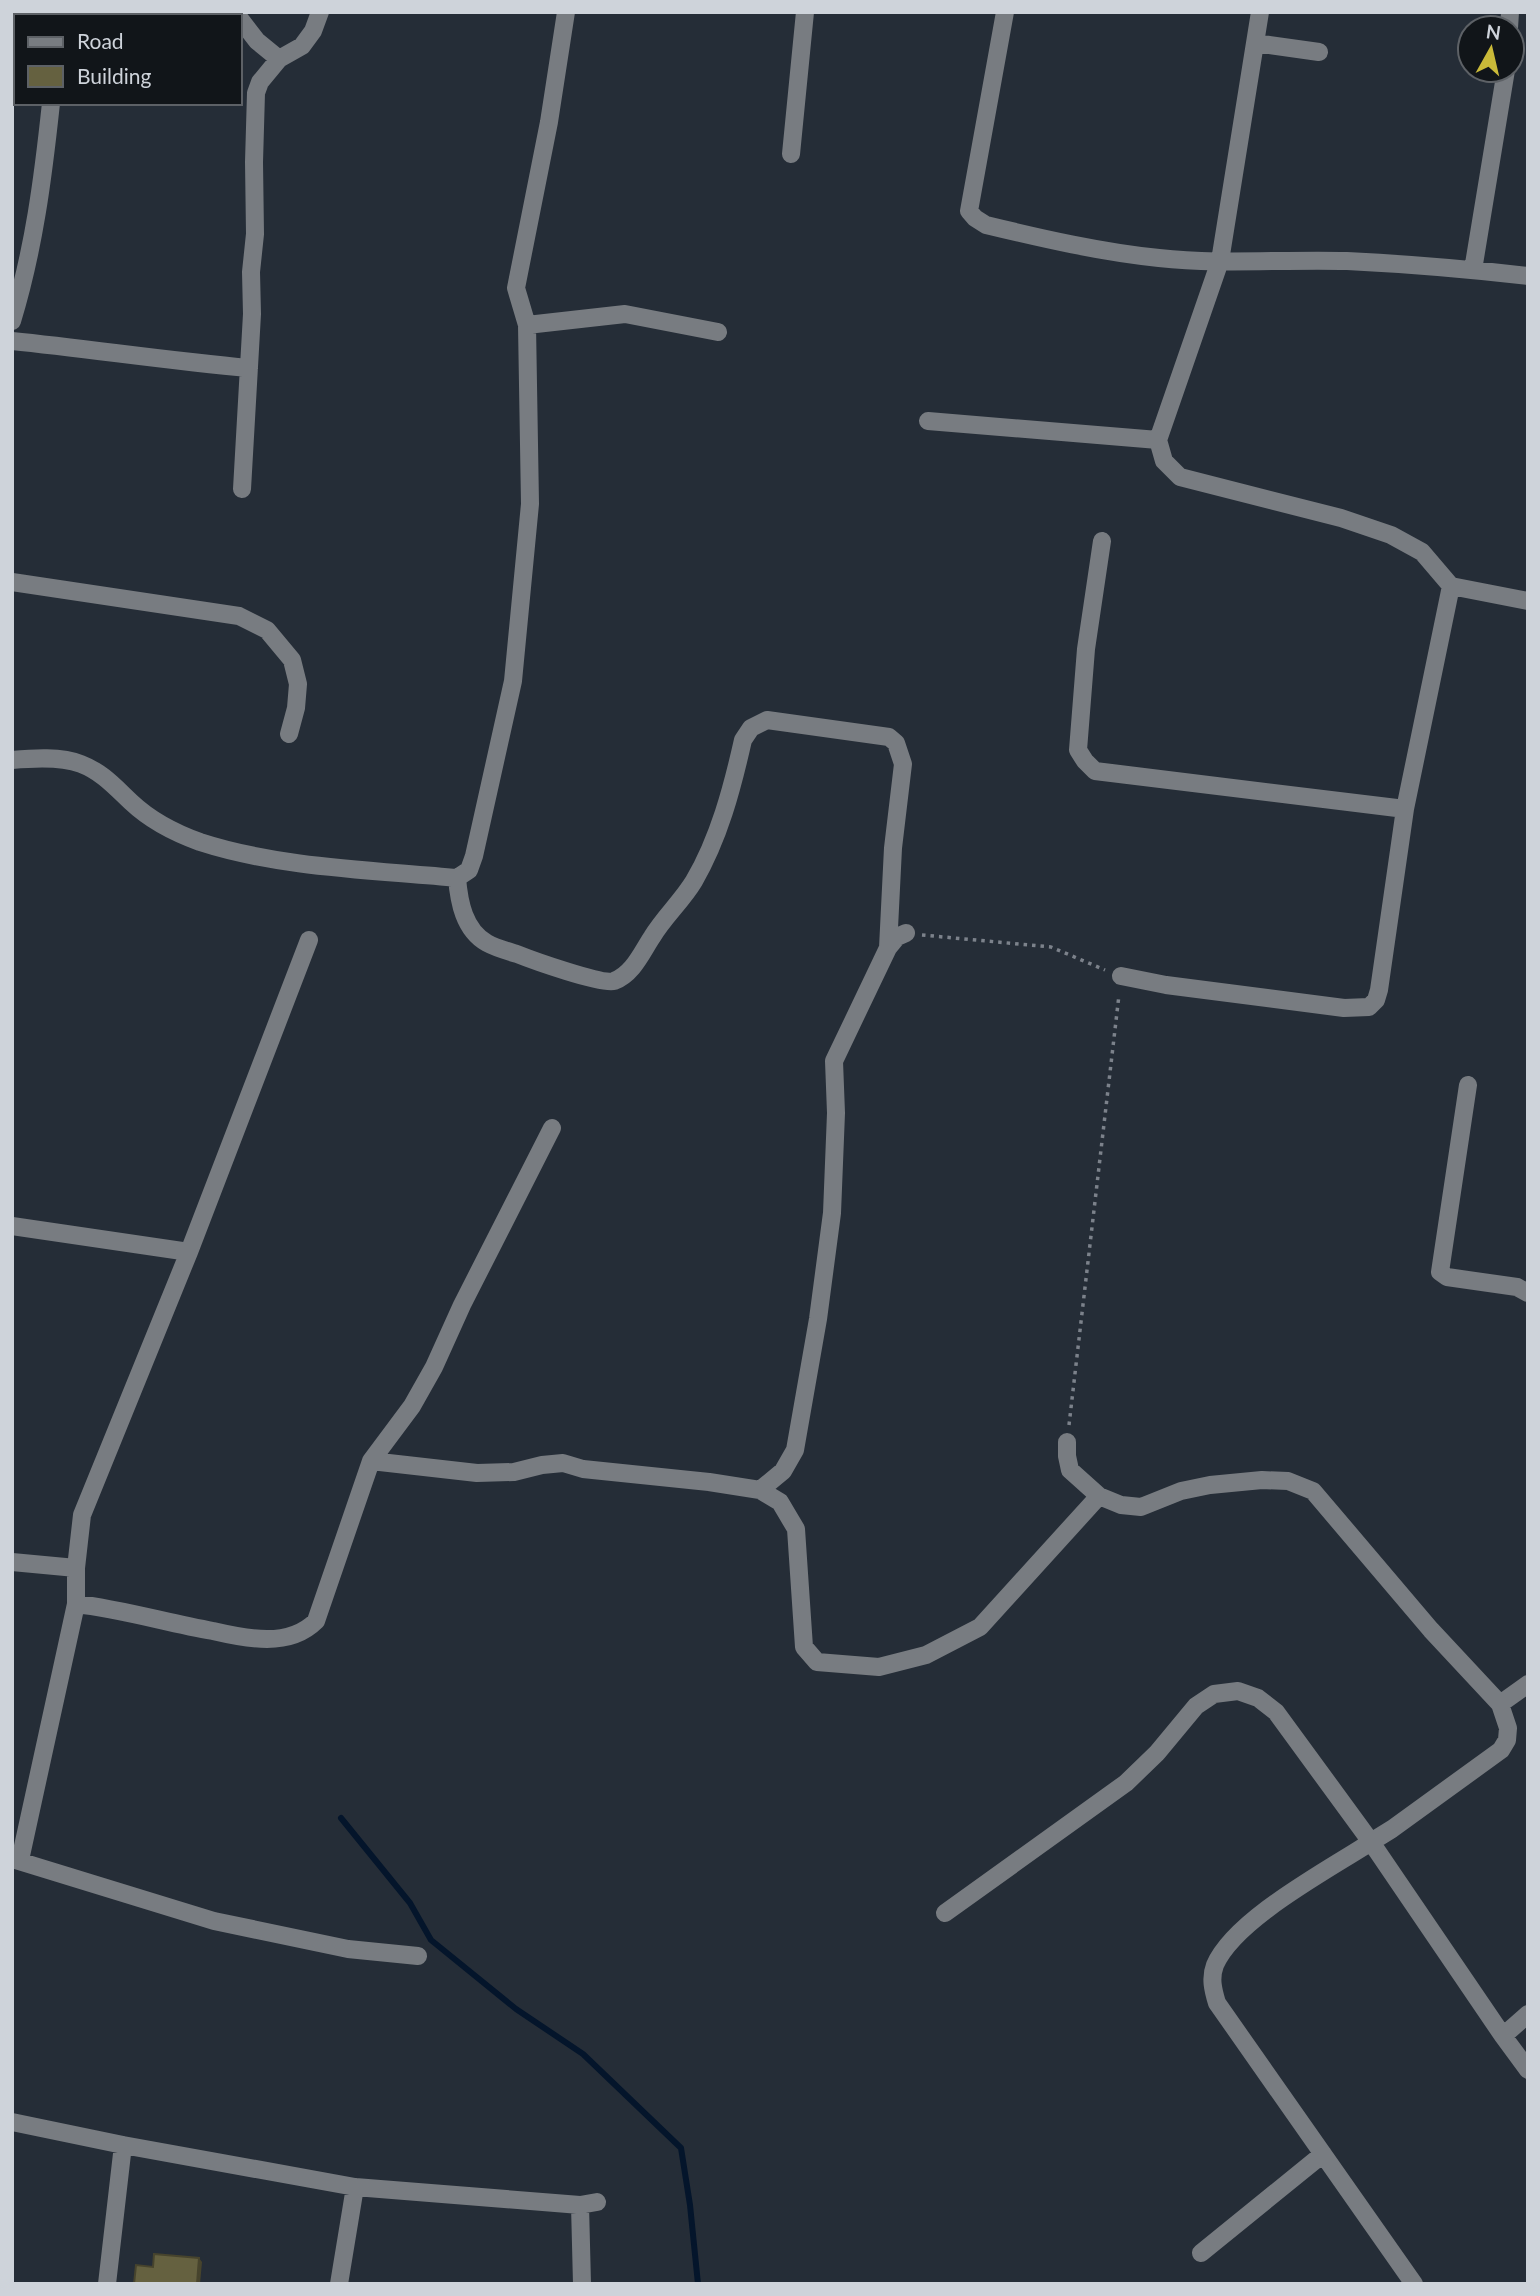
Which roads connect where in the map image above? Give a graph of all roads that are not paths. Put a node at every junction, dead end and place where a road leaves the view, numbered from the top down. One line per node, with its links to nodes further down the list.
1 (206, 12): 7 (street)
2 (320, 12): 11 (street)
3 (566, 12): 19 (street)
4 (805, 12): 14 (street)
5 (1005, 12): 15 (street)
6 (1260, 12): 9 (street)
7 (160, 14)
8 (242, 22): 11 (street)
9 (1255, 43): 10 (street); 15 (street)
10 (1319, 52)
11 (279, 59): 22 (street)
12 (1504, 84): 16 (street)
13 (51, 105): 18 (street)
14 (791, 154)
15 (1220, 261): 16 (street); 24 (street)
16 (1473, 270): 17 (street)
17 (1528, 276)
18 (12, 321)
19 (527, 325): 20 (street); 33 (street)
20 (718, 332)
21 (12, 341): 22 (street)
22 (249, 368): 25 (street)
23 (928, 421): 24 (street)
24 (1158, 440): 28 (street)
25 (242, 489)
26 (1102, 541): 32 (street)
27 (12, 582): 30 (street)
28 (1451, 586): 29 (street); 32 (street)
29 (1528, 601)
30 (289, 734)
31 (12, 760): 33 (street)
32 (1405, 809): 37 (street)
33 (457, 878): 36 (street)
34 (906, 933): 36 (street)
35 (309, 940): 41 (street)
36 (888, 948): 45 (street)
37 (1121, 976)
38 (1468, 1086): 42 (street)
39 (552, 1128): 44 (street)
40 (12, 1226): 41 (street)
41 (189, 1252): 48 (street)
42 (1524, 1289)
43 (1067, 1442): 46 (street)
44 (371, 1461): 45 (street); 49 (street)
45 (760, 1490): 46 (street)
46 (1099, 1496): 51 (street)
47 (12, 1562): 48 (street)
48 (76, 1568): 49 (street)
49 (76, 1604): 53 (street)
50 (1528, 1684): 51 (street)
51 (1500, 1704): 52 (street)
52 (1371, 1842): 54 (street); 57 (street); 61 (street)
53 (16, 1860): 55 (street)
54 (945, 1913)
55 (418, 1956)
56 (1528, 2014): 57 (street)
57 (1503, 2036): 58 (street)
58 (1528, 2070)
59 (12, 2122): 60 (street)
60 (122, 2145): 62 (street); 64 (street)
61 (1323, 2154): 63 (street); 67 (street)
62 (355, 2187): 65 (street); 66 (street)
63 (1202, 2253)
64 (107, 2284)
65 (339, 2284)
66 (582, 2284)
67 (1414, 2284)

